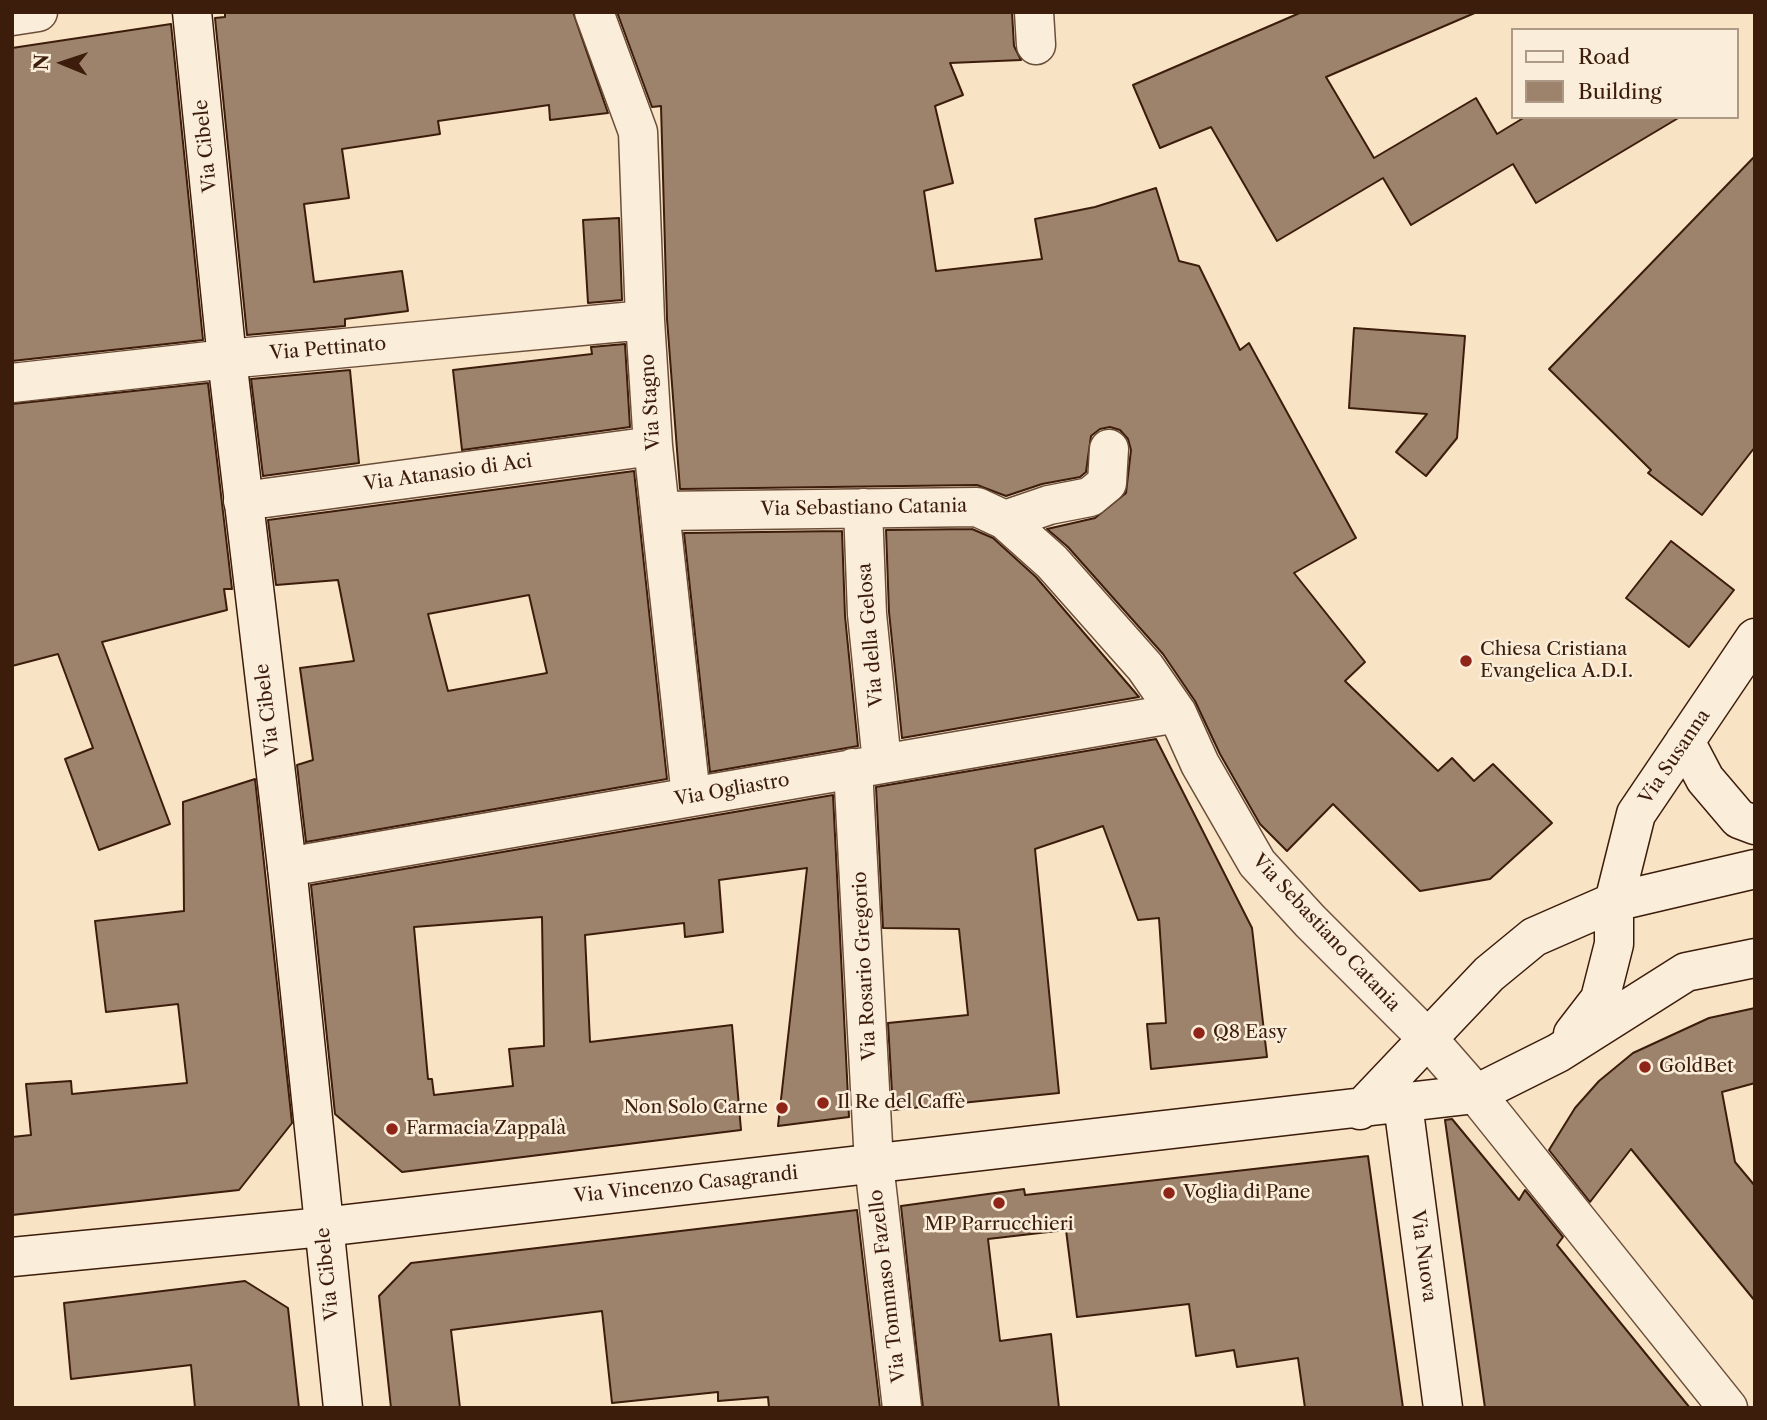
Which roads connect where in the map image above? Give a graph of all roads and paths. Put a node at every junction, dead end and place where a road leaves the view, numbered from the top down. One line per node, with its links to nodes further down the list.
1 (38, 12): 4 (street)
2 (192, 12): 6 (street, Via Cibele)
3 (594, 12): 5 (street, Via Stagno)
4 (12, 16)
5 (645, 320): 6 (street, Via Pettinato); 8 (street, Via Stagno)
6 (227, 359): 7 (street, Via Pettinato); 10 (street, Via Cibele)
7 (12, 383)
8 (653, 446): 10 (street, Via Atanasio di Aci); 12 (street, Via Stagno)
9 (1109, 449): 13 (street)
10 (243, 500): 20 (street, Via Cibele)
11 (863, 508): 12 (street, Via Sebastiano Catania); 13 (street, Via Sebastiano Catania); 17 (street, Via della Gelosa)
12 (661, 511): 18 (street, Via Stagno)
13 (1004, 520): 15 (street, Via Sebastiano Catania)
14 (1755, 638): 16 (street, Via Susanna)
15 (1177, 713): 17 (street, Via Ogliastro); 24 (street, Via Sebastiano Catania)
16 (1685, 741): 19 (street); 22 (street, Via Susanna)
17 (868, 766): 18 (street, Via Ogliastro); 29 (street, Via Rosario Gregorio)
18 (691, 797): 20 (street, Via Ogliastro)
19 (1755, 825)
20 (288, 867): 30 (street, Via Cibele)
21 (1755, 869): 22 (street)
22 (1614, 902): 24 (street); 25 (street, Via Susanna)
23 (1755, 958): 25 (street, Via Vincenzo Casagrandi)
24 (1428, 1039): 26 (street, Via Sebastiano Catania); 28 (street)
25 (1558, 1053): 26 (street, Via Vincenzo Casagrandi)
26 (1476, 1094): 27 (street, Via Vincenzo Casagrandi); 35 (street, Via Sebastiano Catania)
27 (1403, 1104): 28 (street, Via Vincenzo Casagrandi); 34 (street, Via Nuova)
28 (1360, 1110): 29 (street, Via Vincenzo Casagrandi)
29 (874, 1164): 30 (street, Via Vincenzo Casagrandi); 33 (street, Via Tommaso Fazello)
30 (323, 1227): 31 (street, Via Vincenzo Casagrandi); 32 (street, Via Cibele)
31 (12, 1257)
32 (343, 1408)
33 (902, 1408)
34 (1443, 1408)
35 (1728, 1408)

